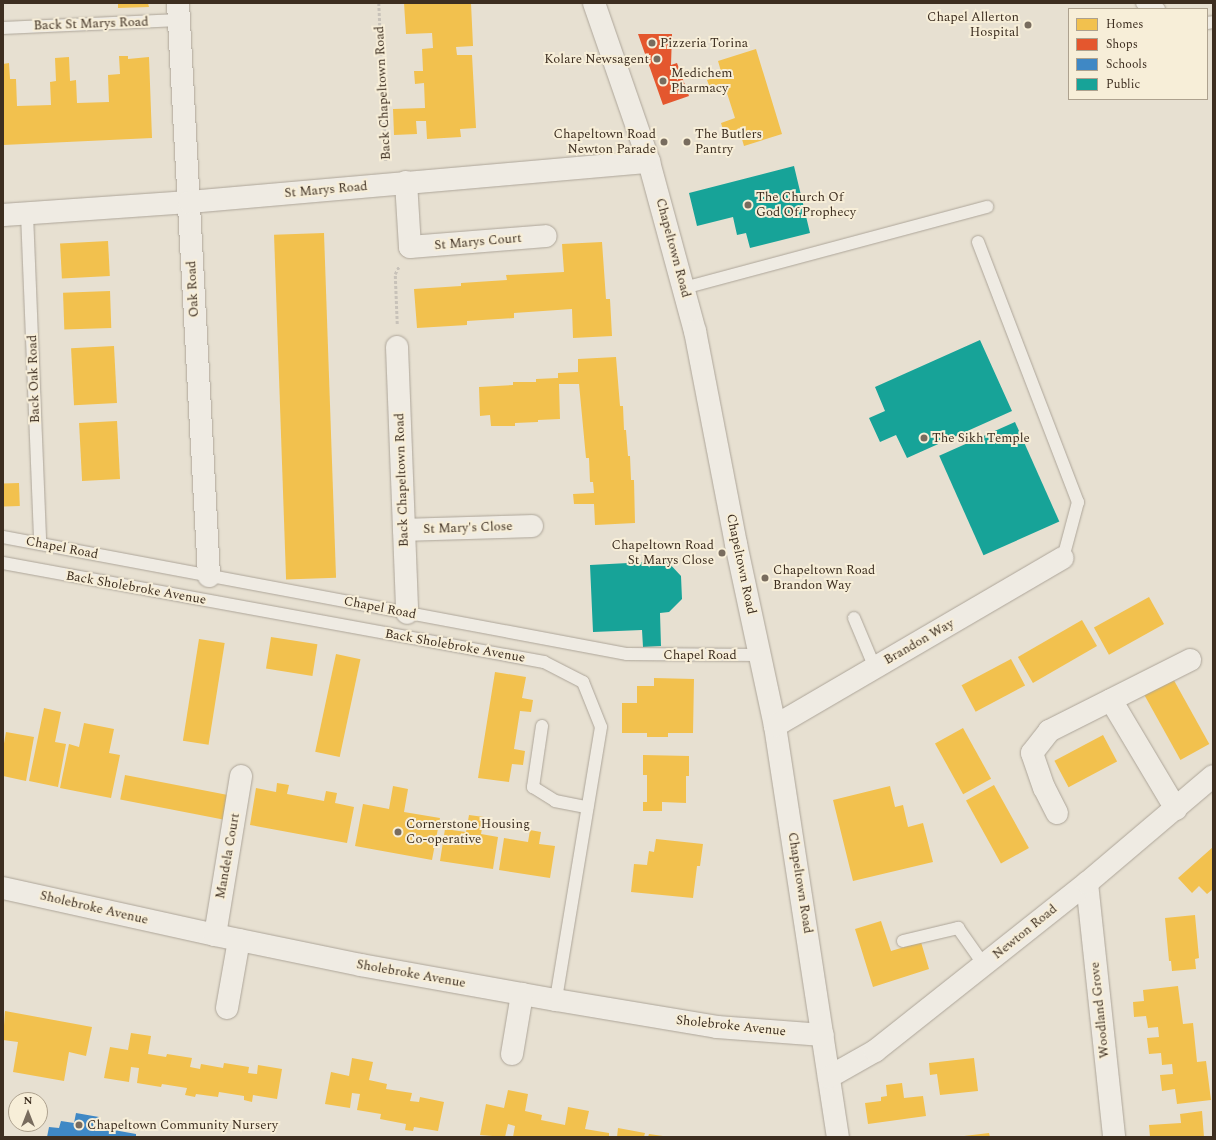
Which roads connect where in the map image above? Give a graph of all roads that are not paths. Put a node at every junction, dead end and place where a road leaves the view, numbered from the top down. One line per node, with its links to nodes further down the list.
1 (594, 3): 6 (street, Chapeltown Road)
2 (1142, 3): 3 (lane)
3 (1156, 8)
4 (178, 12): 5 (lane, Back St Marys Road); 8 (street, Oak Road)
5 (3, 28)
6 (649, 162): 7 (street, St Marys Road); 14 (street, Chapeltown Road)
7 (397, 183): 8 (street, St Marys Road); 12 (street, St Marys Court)
8 (189, 202): 10 (street, St Marys Road); 22 (street, Oak Road)
9 (987, 207): 14 (lane)
10 (27, 214): 11 (street, St Marys Road); 19 (lane, Back Oak Road)
11 (3, 215)
12 (546, 236)
13 (978, 242): 20 (lane)
14 (684, 288): 25 (street, Chapeltown Road)
15 (397, 347): 17 (street, Back Chapeltown Road)
16 (532, 526): 17 (street, St Mary's Close)
17 (404, 530): 23 (street, Back Chapeltown Road)
18 (3, 537): 19 (lane, Chapel Road)
19 (40, 544): 22 (lane, Chapel Road)
20 (1063, 558): 27 (street, Brandon Way)
21 (3, 563): 33 (lane, Back Sholebroke Avenue)
22 (208, 576): 23 (lane, Chapel Road)
23 (407, 613): 25 (lane, Chapel Road)
24 (854, 618): 27 (lane)
25 (760, 655): 30 (street, Chapeltown Road)
26 (1190, 660): 28 (street)
27 (874, 668): 30 (street, Brandon Way)
28 (1111, 700): 34 (street); 35 (street)
29 (542, 726): 33 (lane)
30 (775, 726): 45 (street, Chapeltown Road)
31 (241, 776): 38 (street, Mandela Court)
32 (1213, 776): 34 (street, Newton Road)
33 (587, 807): 43 (lane, Back Sholebroke Avenue)
34 (1176, 809): 36 (street, Newton Road)
35 (1057, 813)
36 (1087, 883): 41 (street, Newton Road); 49 (street, Woodland Grove)
37 (3, 888): 38 (street, Sholebroke Avenue)
38 (215, 935): 39 (street, Sholebroke Avenue)
39 (239, 940): 42 (street, Sholebroke Avenue); 44 (street)
40 (903, 941): 41 (lane)
41 (984, 965): 47 (street, Newton Road)
42 (522, 994): 43 (street, Sholebroke Avenue); 46 (street)
43 (556, 1000): 45 (street, Sholebroke Avenue)
44 (227, 1008)
45 (823, 1035): 47 (street, Chapeltown Road)
46 (512, 1054)
47 (829, 1077): 48 (street, Chapeltown Road)
48 (838, 1137)
49 (1114, 1137)

